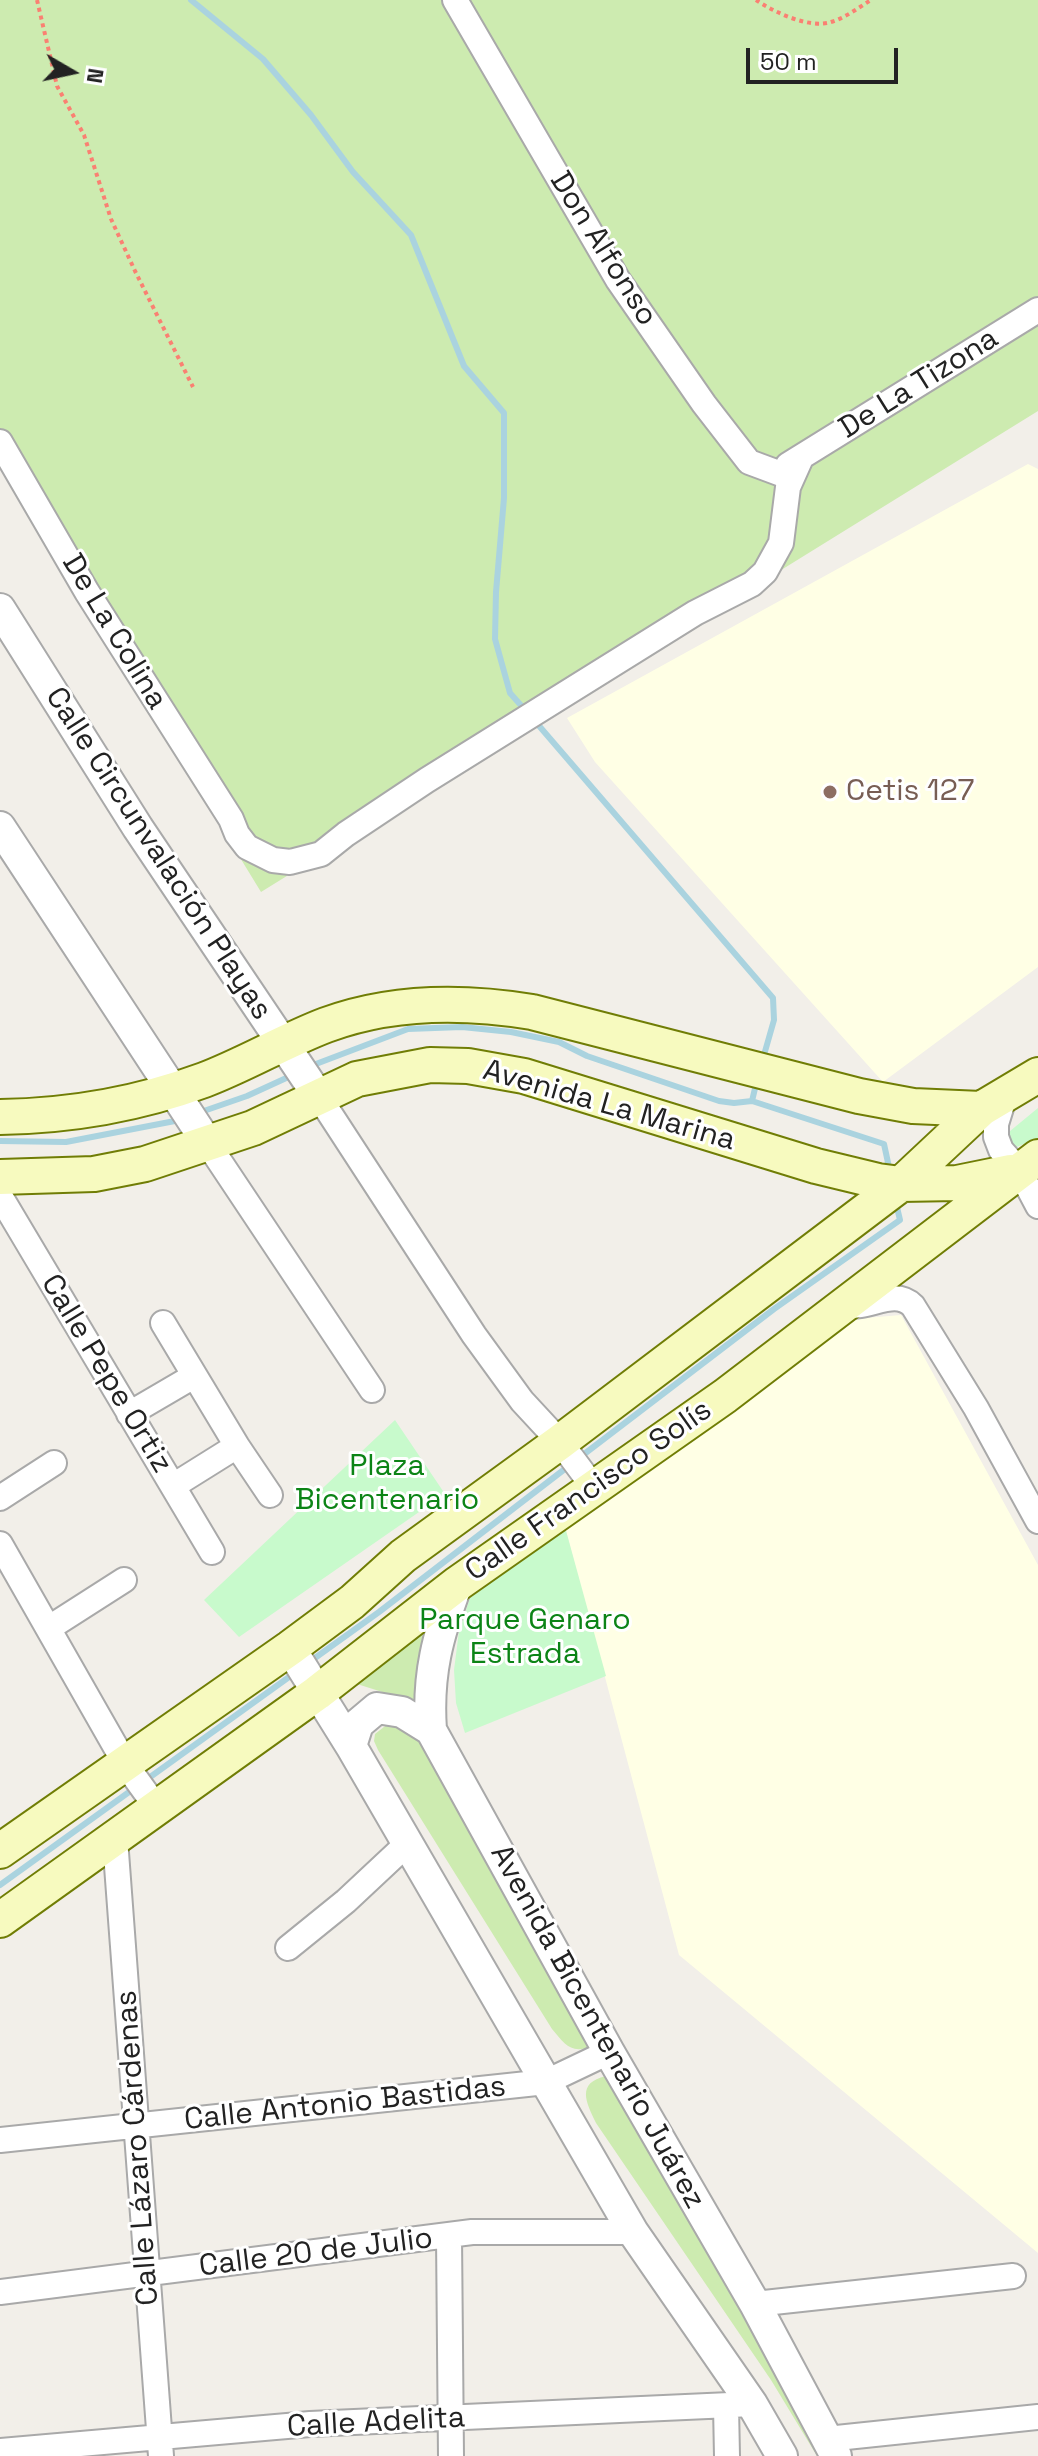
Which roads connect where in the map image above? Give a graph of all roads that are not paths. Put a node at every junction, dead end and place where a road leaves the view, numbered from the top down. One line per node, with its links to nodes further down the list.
1 (455, 0): 4 (street, Don Alfonso)
2 (1038, 310): 4 (street, De La Tizona)
3 (0, 442): 4 (street, De La Colina)
4 (790, 470)
5 (2, 615): 7 (street, Calle Circunvalación Playas)
6 (0, 827): 9 (street)
7 (283, 1045): 9 (main road); 10 (street, Calle Circunvalación Playas); 11 (main road)
8 (1038, 1075): 11 (main road, Calle Francisco Solís)
9 (172, 1089): 12 (main road); 13 (street)
10 (319, 1097): 13 (main road, Avenida La Marina); 16 (main road, Avenida La Marina); 24 (street)
11 (993, 1102): 14 (street); 16 (main road, Calle Francisco Solís)
12 (0, 1117)
13 (208, 1144): 15 (main road, Avenida La Marina); 22 (street)
14 (1028, 1163): 16 (main road, Avenida La Marina); 18 (street); 19 (main road, Calle Francisco Solís)
15 (0, 1177)
16 (894, 1190): 24 (main road, Calle Francisco Solís)
17 (0, 1196): 23 (street, Calle Pepe Ortiz)
18 (1038, 1206)
19 (857, 1296): 28 (main road, Calle Francisco Solís); 31 (street)
20 (163, 1323): 21 (street)
21 (194, 1376): 23 (street); 25 (street)
22 (372, 1390)
23 (129, 1414): 27 (street, Calle Pepe Ortiz)
24 (560, 1442): 28 (street); 37 (main road, Calle Francisco Solís)
25 (237, 1446): 27 (street); 29 (street)
26 (54, 1463): 30 (street)
27 (173, 1486): 33 (street, Calle Pepe Ortiz)
28 (595, 1489): 35 (main road, Calle Francisco Solís)
29 (270, 1495)
30 (0, 1498)
31 (1037, 1516)
32 (0, 1544): 36 (street)
33 (212, 1552)
34 (124, 1580): 36 (street)
35 (457, 1584): 38 (main road, Calle Francisco Solís); 39 (street, Avenida Bicentenario Juárez)
36 (49, 1628): 41 (street)
37 (290, 1648): 38 (street); 41 (main road, Calle Francisco Solís)
38 (317, 1693): 40 (street); 42 (main road, Calle Francisco Solís)
39 (431, 1730): 40 (street); 48 (street, Avenida Bicentenario Juárez)
40 (351, 1746): 44 (street)
41 (126, 1765): 42 (street); 45 (main road, Calle Francisco Solís)
42 (157, 1808): 43 (main road, Calle Francisco Solís)
43 (115, 1839): 46 (main road, Calle Francisco Solís); 50 (street, Calle Lázaro Cárdenas)
44 (408, 1843): 47 (street); 49 (street)
45 (0, 1851)
46 (0, 1920)
47 (288, 1948)
48 (609, 2052): 49 (street, Calle Antonio Bastidas); 57 (street, Avenida Bicentenario Juárez)
49 (546, 2082): 50 (street, Calle Antonio Bastidas); 52 (street)
50 (136, 2126): 51 (street, Calle Antonio Bastidas); 54 (street, Calle Lázaro Cárdenas)
51 (0, 2140)
52 (633, 2232): 53 (street, Calle 20 de Julio); 58 (street)
53 (449, 2236): 54 (street, Calle 20 de Julio); 60 (street)
54 (147, 2275): 56 (street, Calle 20 de Julio); 61 (street, Calle Lázaro Cárdenas)
55 (1013, 2276): 57 (street)
56 (0, 2292)
57 (755, 2304): 62 (street, Avenida Bicentenario Juárez)
58 (739, 2405): 60 (street, Calle Adelita); 65 (street); 66 (street)
59 (1038, 2417): 62 (street)
60 (451, 2419): 61 (street, Calle Adelita); 64 (street)
61 (160, 2448): 63 (street, Calle Adelita)
62 (832, 2448)
63 (0, 2451)
64 (451, 2456)
65 (727, 2456)
66 (782, 2456)

